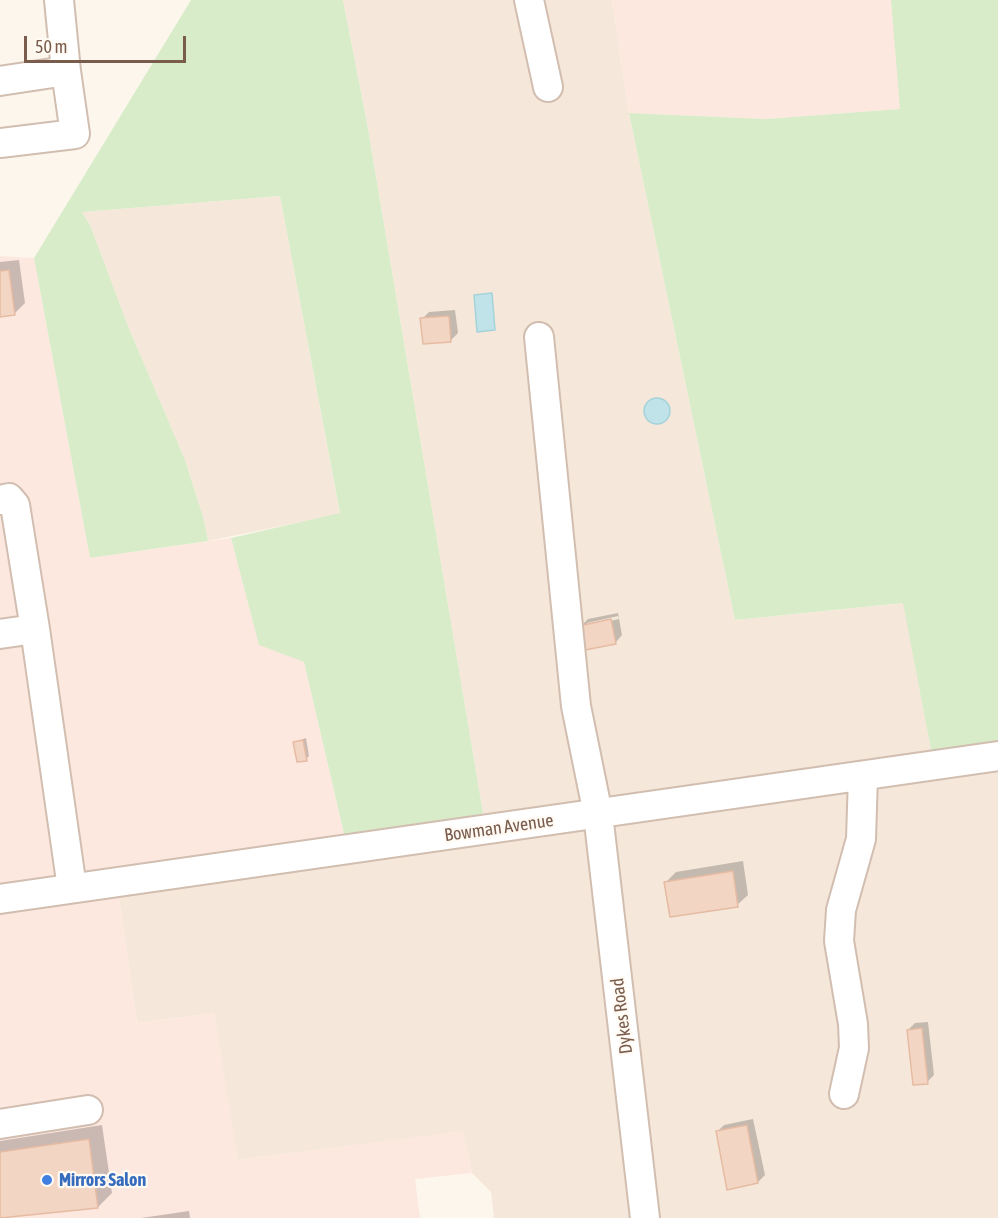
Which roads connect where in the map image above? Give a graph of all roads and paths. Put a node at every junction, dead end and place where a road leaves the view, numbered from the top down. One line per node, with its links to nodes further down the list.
1 (59, 0): 3 (street)
2 (530, 0): 5 (street)
3 (66, 71): 4 (street); 6 (street)
4 (0, 81)
5 (548, 87)
6 (0, 143)
7 (539, 337): 13 (street, Dykes Road)
8 (0, 500): 9 (street)
9 (35, 629): 10 (street); 14 (street)
10 (0, 634)
11 (998, 756): 12 (street, Bowman Avenue)
12 (863, 776): 13 (street, Bowman Avenue); 16 (street)
13 (598, 814): 14 (street, Bowman Avenue); 19 (street, Dykes Road)
14 (72, 888): 15 (street, Bowman Avenue)
15 (0, 899)
16 (844, 1094)
17 (88, 1110): 18 (street)
18 (0, 1124)
19 (645, 1218)

